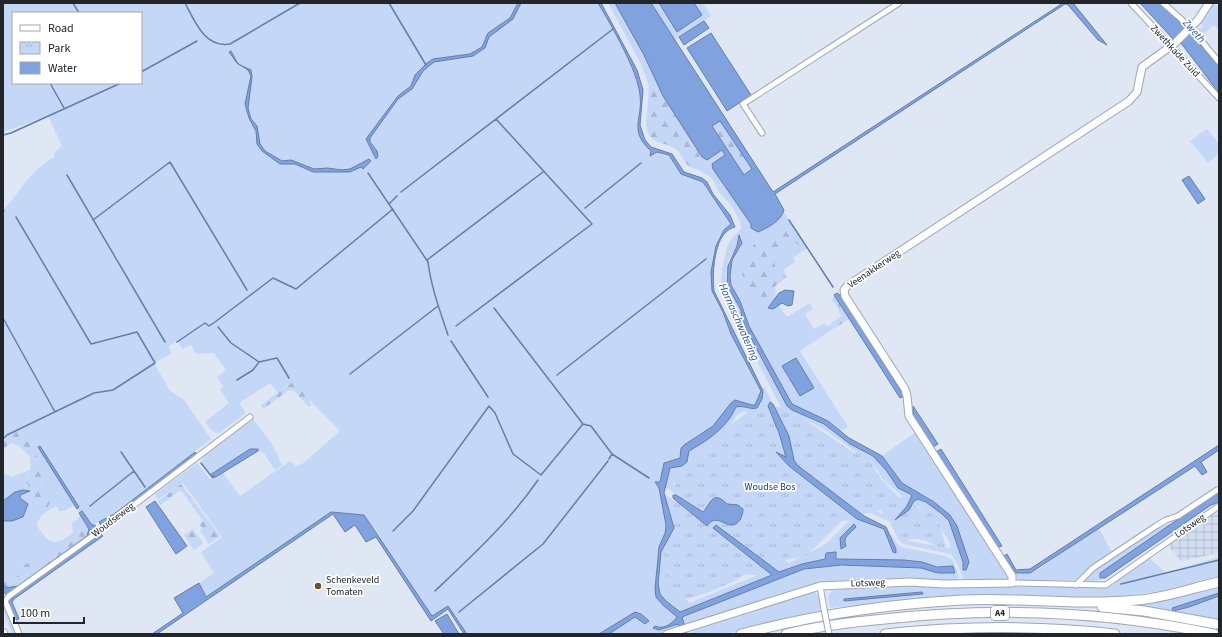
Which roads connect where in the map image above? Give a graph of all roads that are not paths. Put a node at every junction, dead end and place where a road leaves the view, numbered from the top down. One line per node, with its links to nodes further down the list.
1 (899, 3): 9 (street)
2 (1131, 3): 6 (street, Zwethkade Zuid)
3 (1163, 3): 5 (street)
4 (1209, 3): 5 (street)
5 (1190, 28): 6 (street); 7 (street)
6 (1173, 44): 8 (street, Zwethkade Zuid); 14 (street, Veenakkerweg)
7 (1219, 62)
8 (1219, 98)
9 (762, 133)
10 (250, 417): 19 (street, Woudseweg)
11 (1217, 490): 15 (street, Lotsweg)
12 (1219, 506): 15 (street, Lotsweg)
13 (1219, 582): 17 (highway, A4)
14 (1012, 584): 15 (street, Lotsweg); 16 (street, Lotsweg)
15 (1076, 585)
16 (820, 586): 20 (street, Lotsweg); 23 (street, bridge)
17 (1035, 600): 18 (highway, A4); 21 (highway, A4)
18 (1216, 624)
19 (19, 634)
20 (667, 634)
21 (741, 634)
22 (786, 634): 26 (highway, A4)
23 (829, 634)
24 (885, 634): 25 (highway, A4)
25 (1115, 634)
26 (1214, 634)

